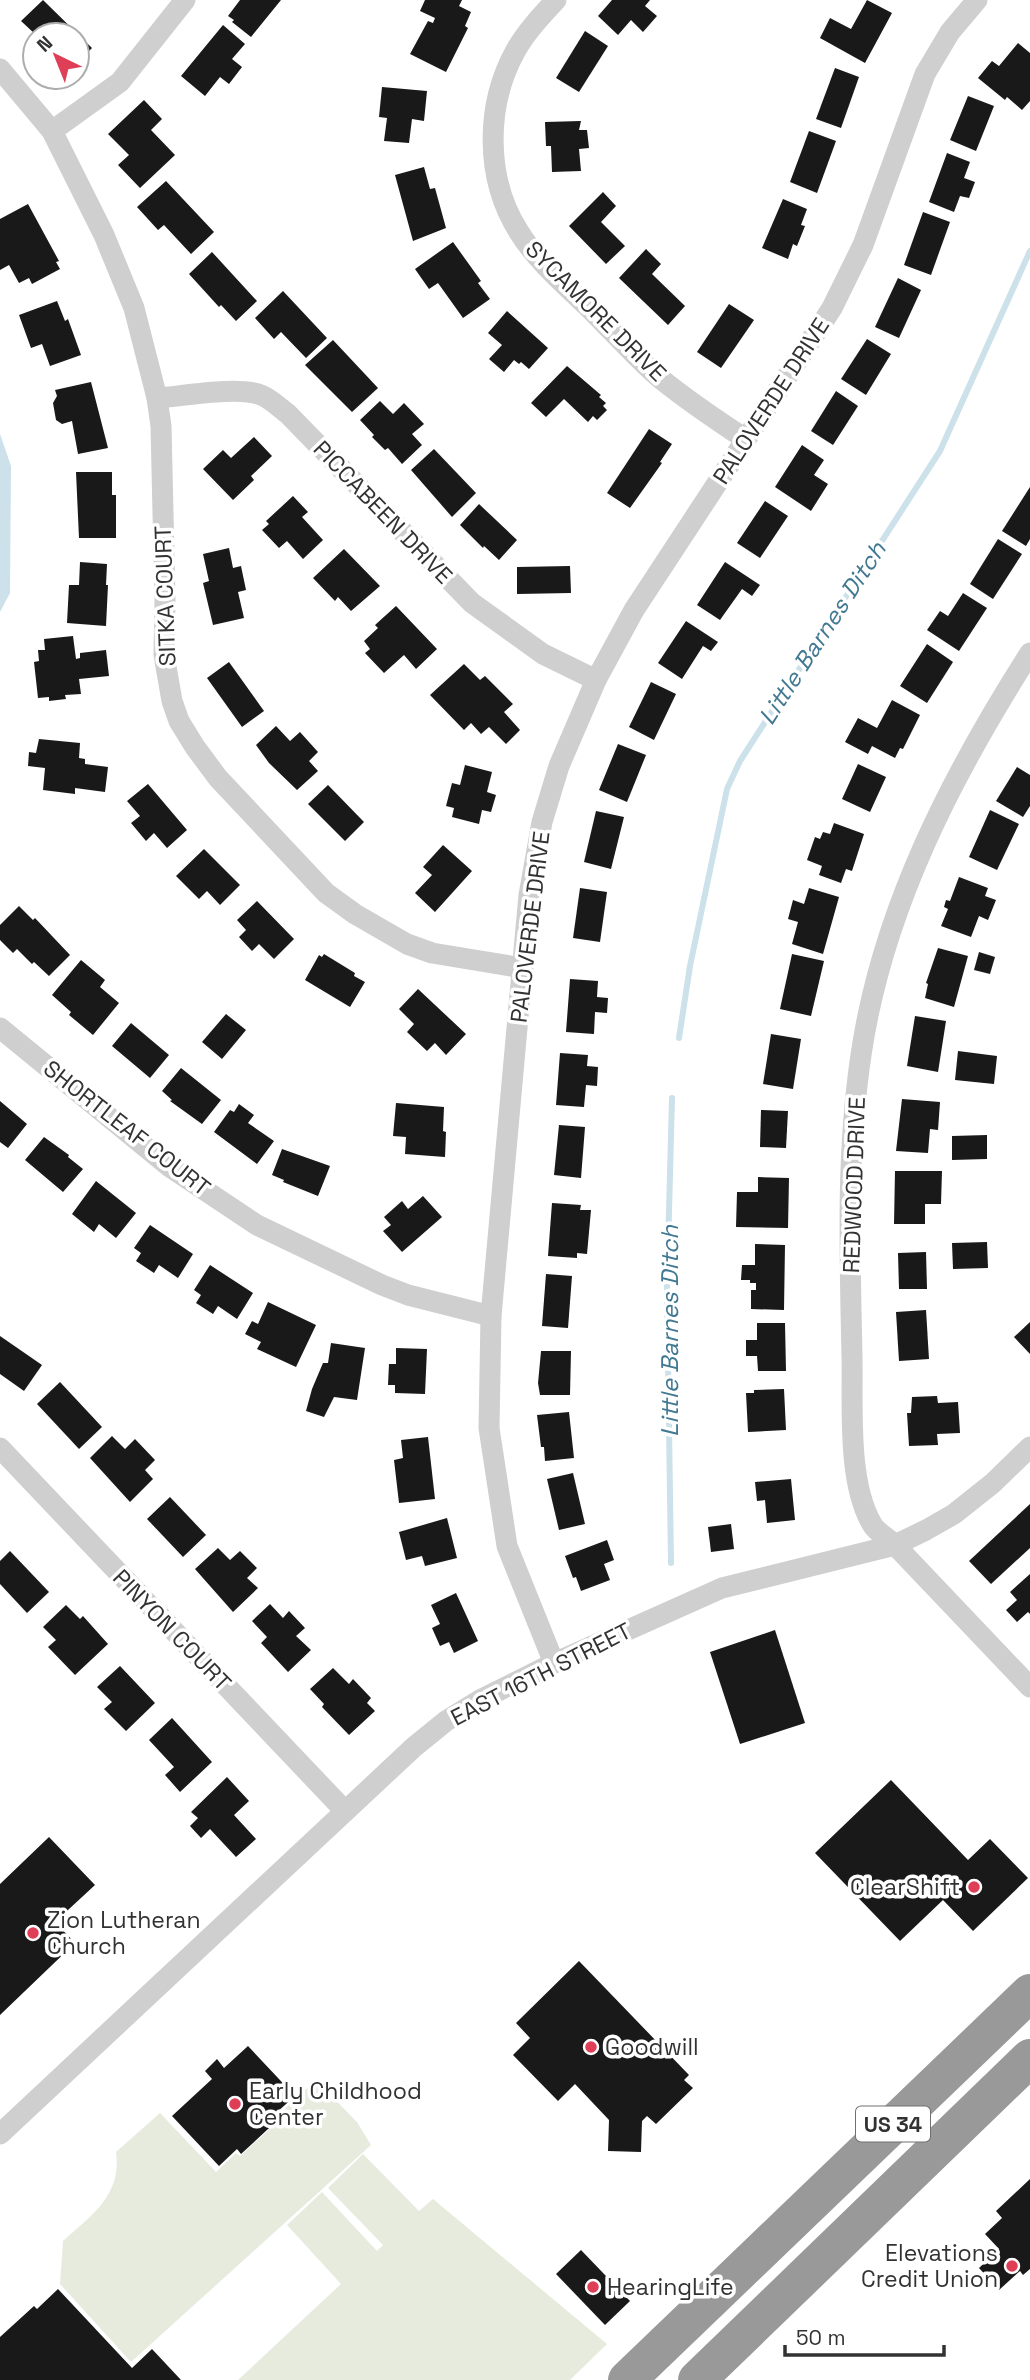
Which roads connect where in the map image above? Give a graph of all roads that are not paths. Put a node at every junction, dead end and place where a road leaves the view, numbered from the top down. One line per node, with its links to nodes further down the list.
1 (185, 0): 5 (street)
2 (556, 0): 7 (street, SYCAMORE DRIVE)
3 (977, 0): 7 (street, PALOVERDE DRIVE)
4 (0, 69): 5 (street, SITKA COURT)
5 (52, 131): 6 (street, SITKA COURT)
6 (157, 398): 9 (street, PICCABEEN DRIVE); 10 (street, SITKA COURT)
7 (746, 439): 9 (street, PALOVERDE DRIVE)
8 (1030, 653): 15 (street, REDWOOD DRIVE)
9 (596, 680): 10 (street, PALOVERDE DRIVE)
10 (523, 968): 12 (street, PALOVERDE DRIVE)
11 (0, 1028): 12 (street, SHORTLEAF COURT)
12 (491, 1316): 16 (street, PALOVERDE DRIVE)
13 (1030, 1447): 15 (street, EAST 16TH STREET)
14 (0, 1448): 18 (street, PINYON COURT)
15 (895, 1545): 16 (street, EAST 16TH STREET); 17 (street, REDWOOD DRIVE)
16 (554, 1662): 18 (street, EAST 16TH STREET)
17 (1027, 1677)
18 (345, 1811): 21 (street, EAST 16TH STREET)
19 (1030, 1993): 22 (highway, US 34)
20 (1030, 2058): 23 (highway, US 34)
21 (0, 2134)
22 (627, 2380)
23 (697, 2380)

